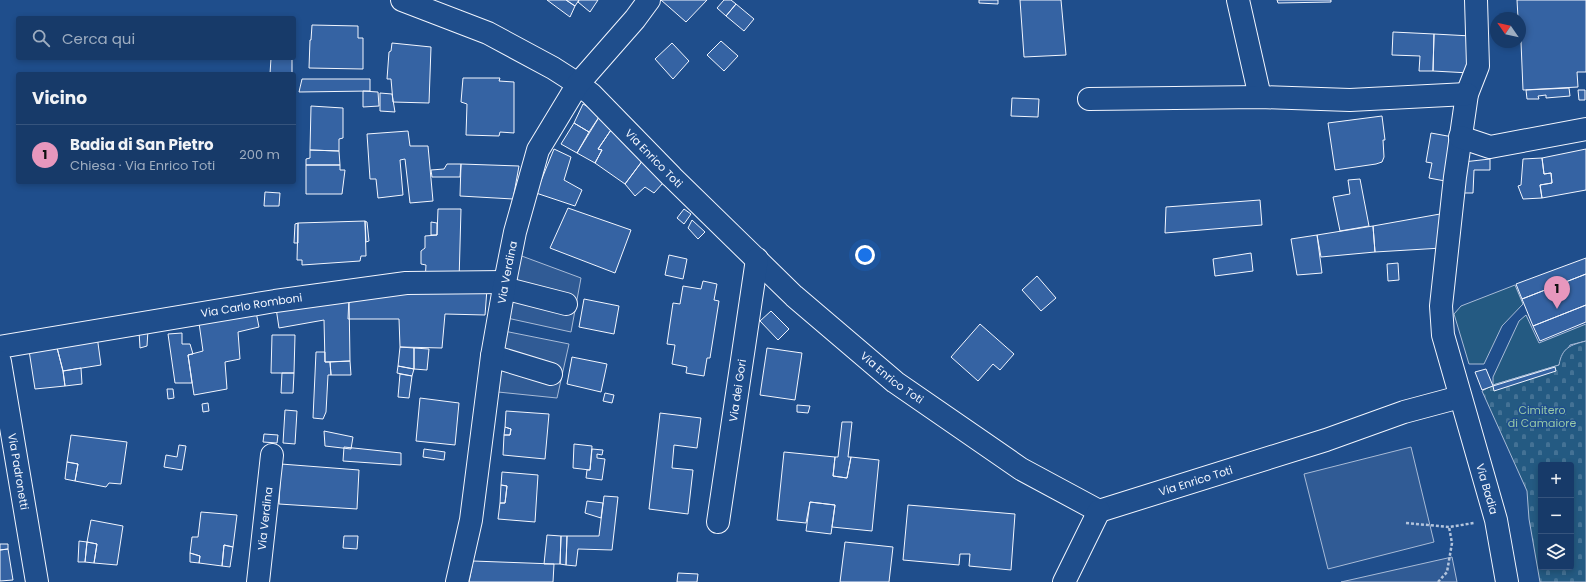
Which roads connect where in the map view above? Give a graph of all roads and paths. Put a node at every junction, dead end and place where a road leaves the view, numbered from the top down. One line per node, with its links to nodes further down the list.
1 (402, 0): 5 (street, Via Enrico Toti)
2 (649, 0): 5 (street, Via Verdina)
3 (1238, 0): 7 (street)
4 (1476, 0): 6 (street, Via Badia)
5 (578, 84): 11 (street, Via Enrico Toti); 12 (street, Via Verdina)
6 (1468, 94): 7 (street); 10 (street, Via Badia)
7 (1260, 96): 8 (street)
8 (1089, 99)
9 (1586, 129): 10 (street)
10 (1460, 137): 18 (street, Via Badia)
11 (756, 259): 20 (street, Via Enrico Toti); 22 (street, Via dei Gori)
12 (504, 285): 13 (street, Via Carlo Romboni); 14 (street, Via Carlo Romboni); 15 (street, Via Verdina)
13 (566, 304)
14 (0, 347)
15 (492, 356): 17 (street); 27 (street, Via Verdina)
16 (0, 362): 25 (street, Via Padronetti)
17 (551, 374)
18 (1460, 397): 20 (street, Via Enrico Toti); 21 (street, Via Badia)
19 (272, 455): 26 (street, Via Verdina)
20 (1099, 511): 28 (street)
21 (1496, 520): 24 (path); 30 (street, Via Badia)
22 (718, 522)
23 (1406, 523): 24 (path)
24 (1449, 527): 29 (path)
25 (37, 582)
26 (258, 582)
27 (457, 582)
28 (1064, 582)
29 (1438, 582)
30 (1507, 582)

